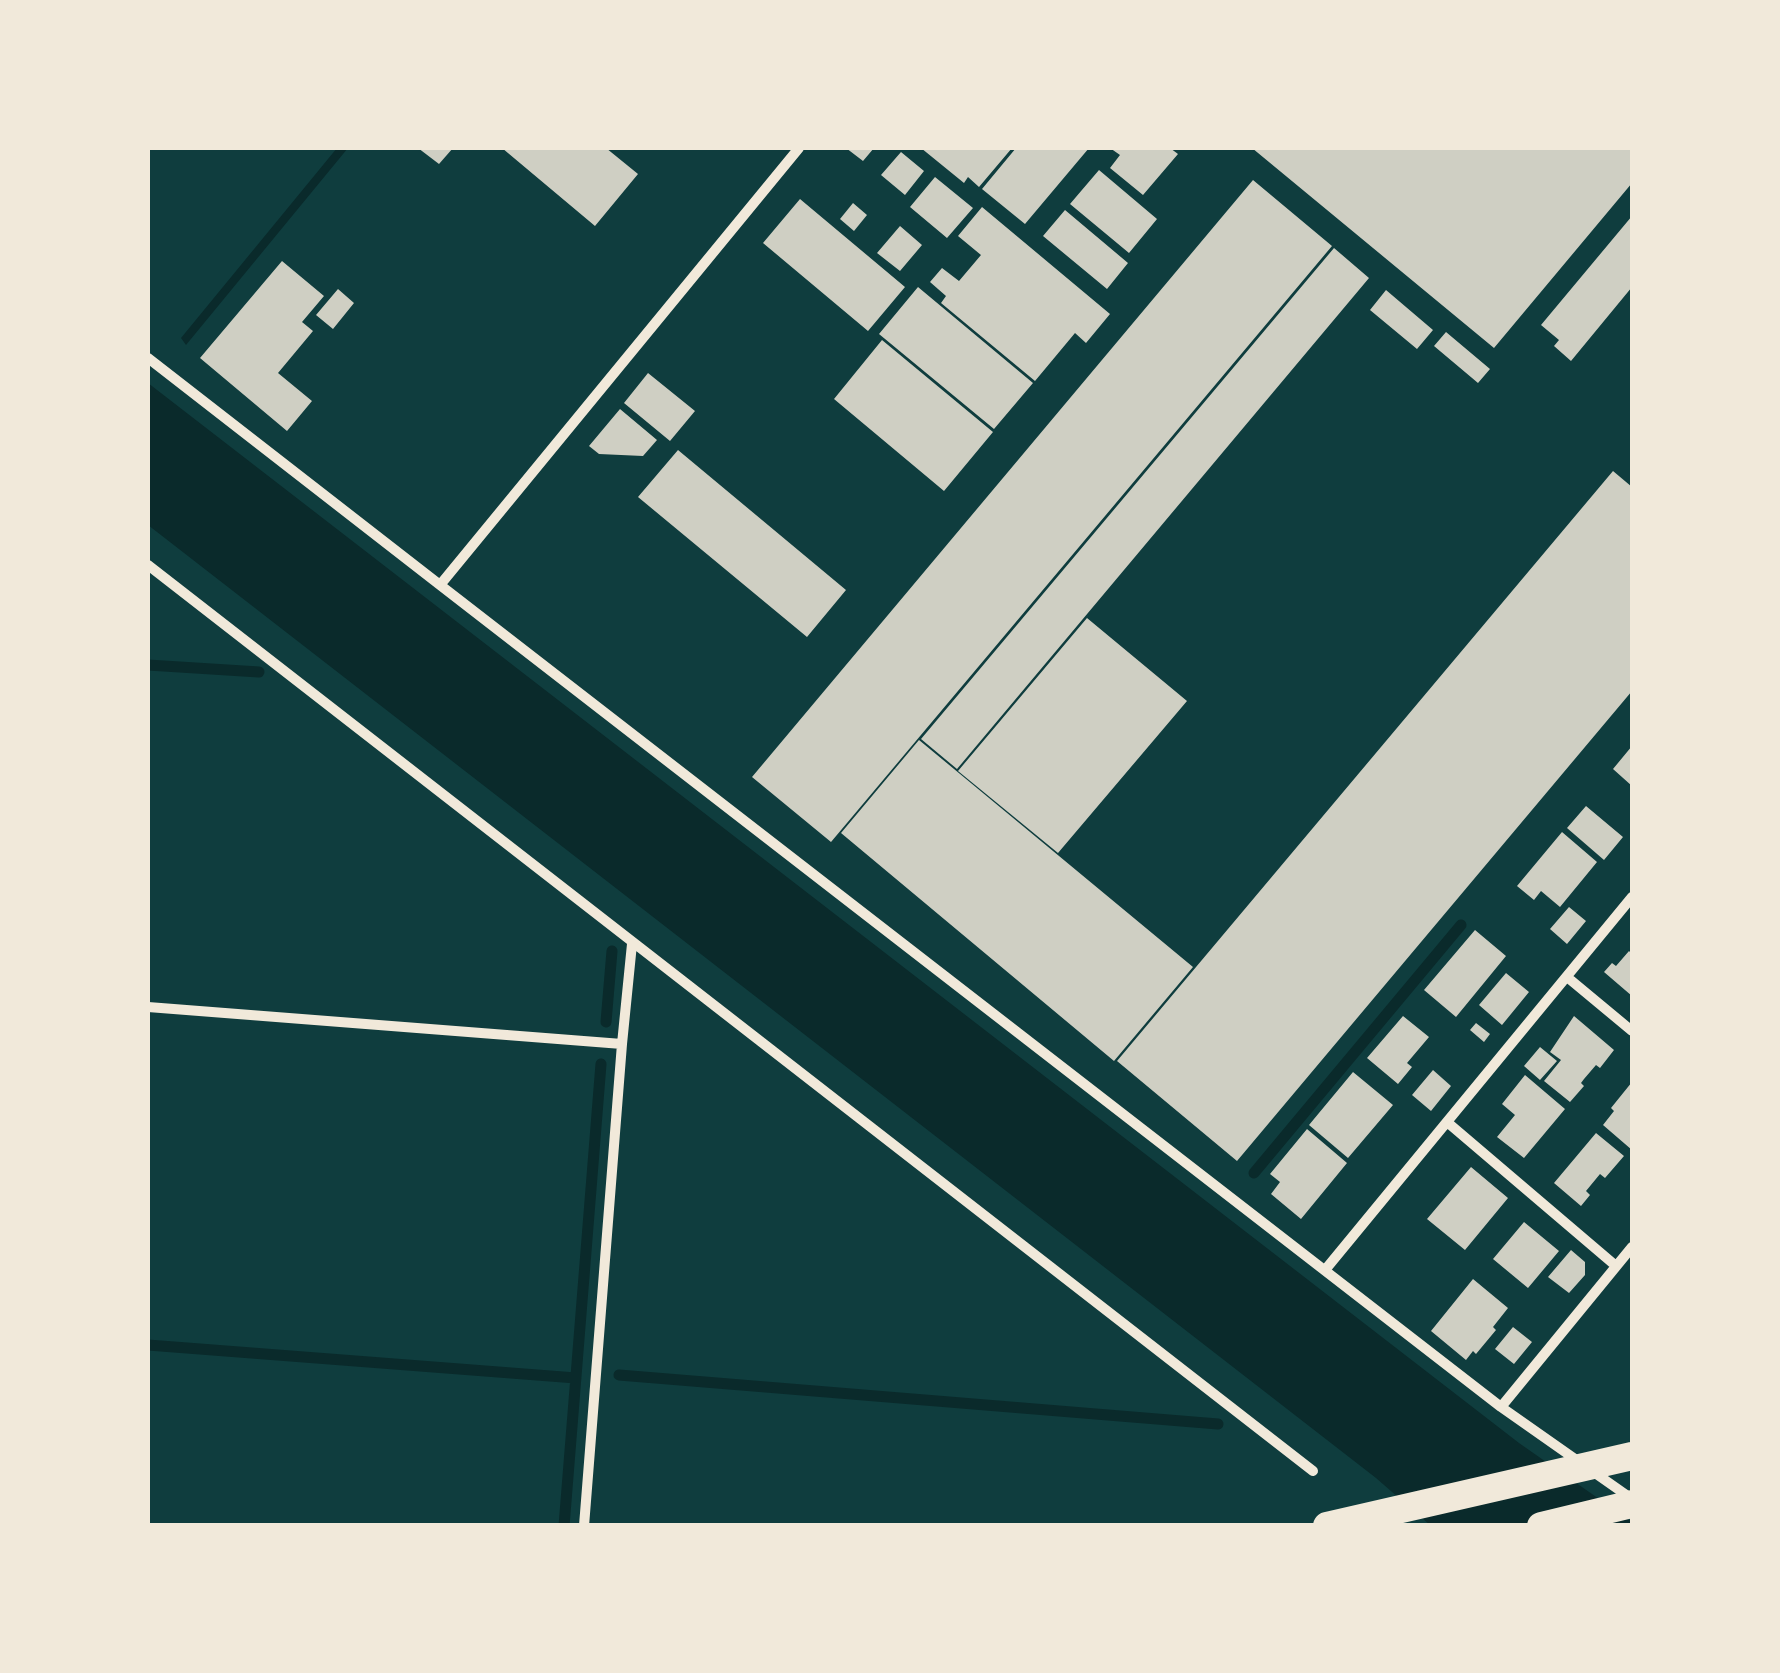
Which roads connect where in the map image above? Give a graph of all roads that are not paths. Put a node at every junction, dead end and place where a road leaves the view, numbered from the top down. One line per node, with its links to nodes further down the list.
1 (799, 148): 4 (street)
2 (148, 358): 4 (street)
3 (148, 564): 6 (street)
4 (440, 584): 14 (street)
5 (1632, 897): 7 (street)
6 (632, 944): 10 (street); 17 (street)
7 (1566, 977): 9 (street); 11 (street)
8 (148, 1008): 10 (street)
9 (1632, 1031)
10 (622, 1044): 19 (street)
11 (1447, 1122): 13 (street); 14 (street)
12 (1632, 1247): 13 (street)
13 (1616, 1266): 15 (street)
14 (1325, 1270): 15 (street)
15 (1501, 1407): 18 (street)
16 (1632, 1456): 20 (highway)
17 (1313, 1472)
18 (1632, 1502): 21 (highway)
19 (584, 1526)
20 (1327, 1526)
21 (1541, 1526)

